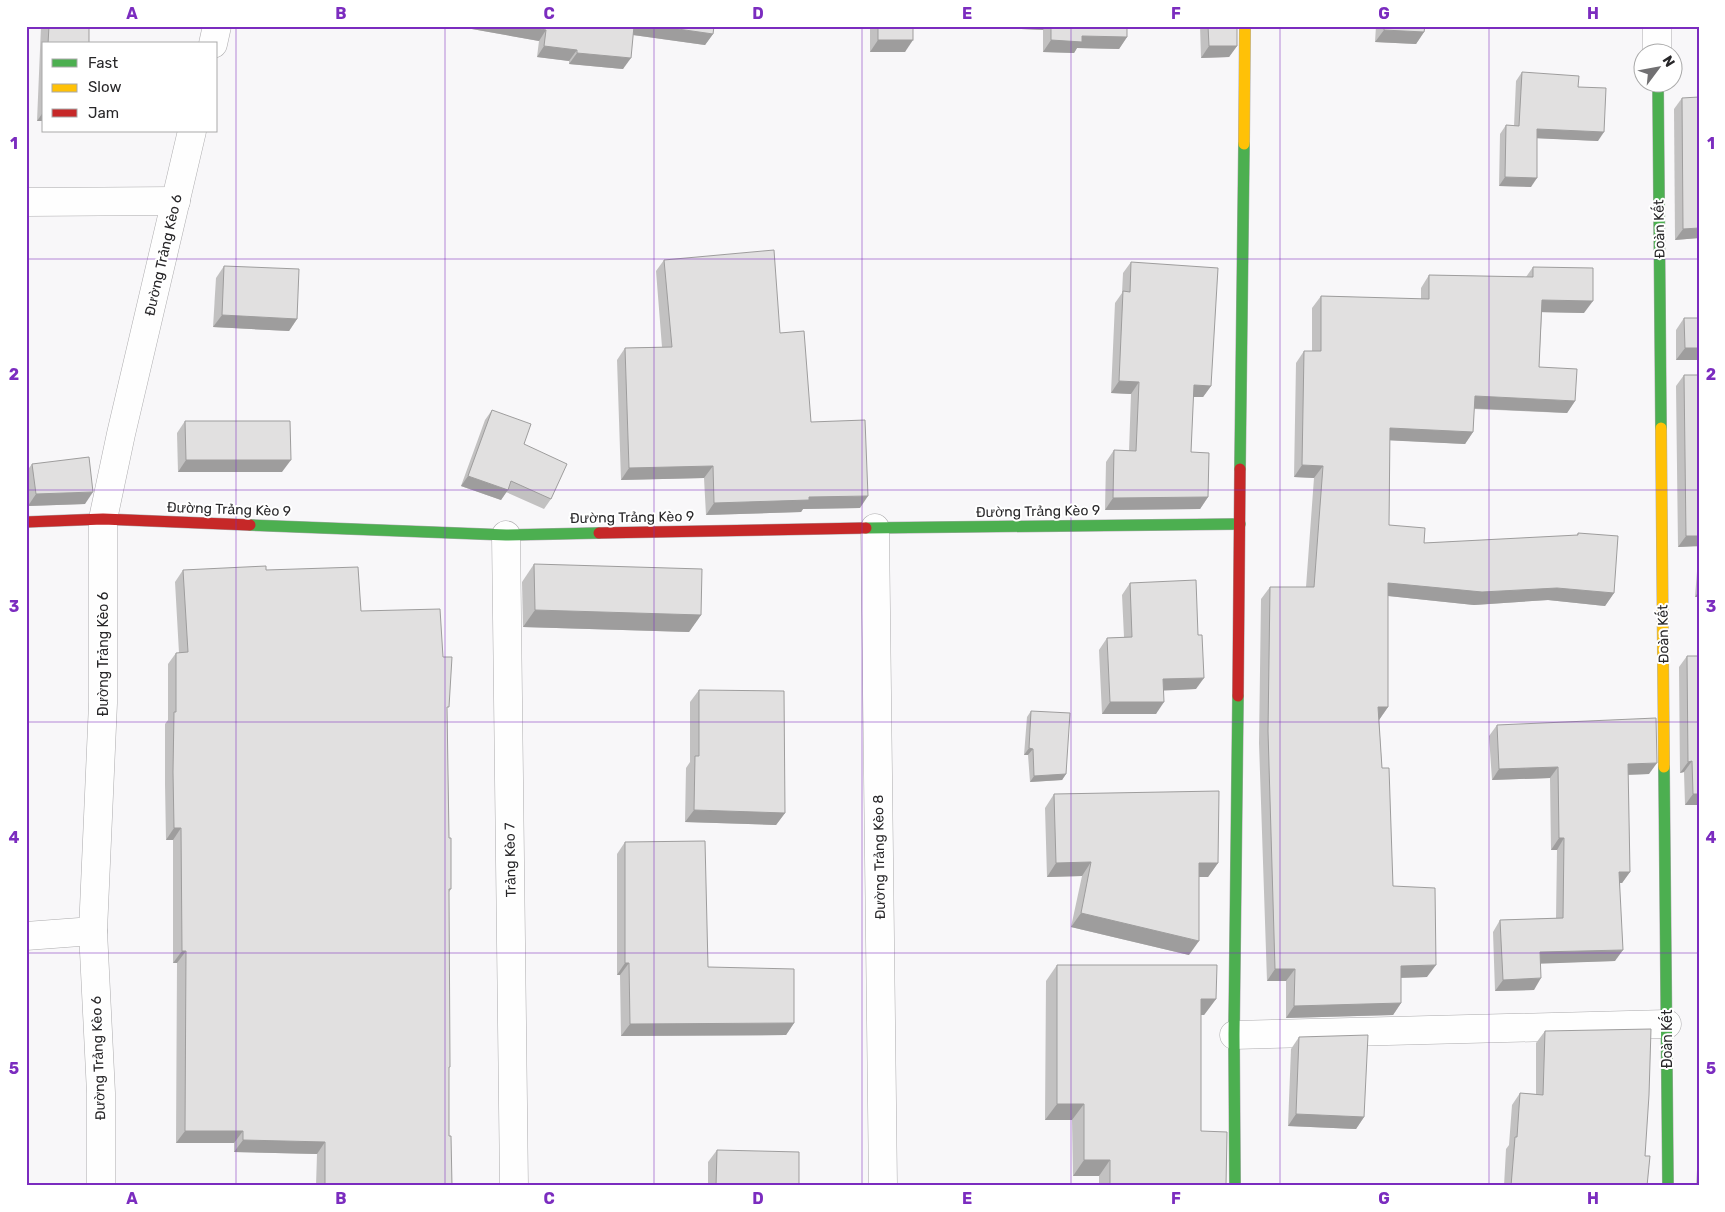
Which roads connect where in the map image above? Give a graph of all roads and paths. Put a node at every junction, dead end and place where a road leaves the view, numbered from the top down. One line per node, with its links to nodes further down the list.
1 (217, 26): 4 (street)
2 (1245, 26): 12 (street)
3 (1657, 26): 5 (street)
4 (213, 42)
5 (1657, 42)
6 (1658, 92): 17 (street, Đoàn Kết)
7 (192, 132): 8 (street, Đường Trảng Kèo 6)
8 (176, 201): 9 (street); 10 (street, Đường Trảng Kèo 6)
9 (26, 202)
10 (103, 519): 11 (street, Đường Trảng Kèo 9); 14 (street, Đường Trảng Kèo 9); 15 (street, Đường Trảng Kèo 6)
11 (26, 522)
12 (1240, 524): 13 (street, Đường Trảng Kèo 9); 18 (street)
13 (875, 528): 14 (street, Đường Trảng Kèo 9); 21 (street, Đường Trảng Kèo 8)
14 (506, 535): 20 (street, Trảng Kèo 7)
15 (92, 931): 16 (street); 19 (street, Đường Trảng Kèo 6)
16 (26, 936)
17 (1667, 1024): 18 (street); 23 (street, Đoàn Kết)
18 (1234, 1035): 22 (street)
19 (102, 1186)
20 (514, 1186)
21 (882, 1186)
22 (1234, 1186)
23 (1668, 1186)

